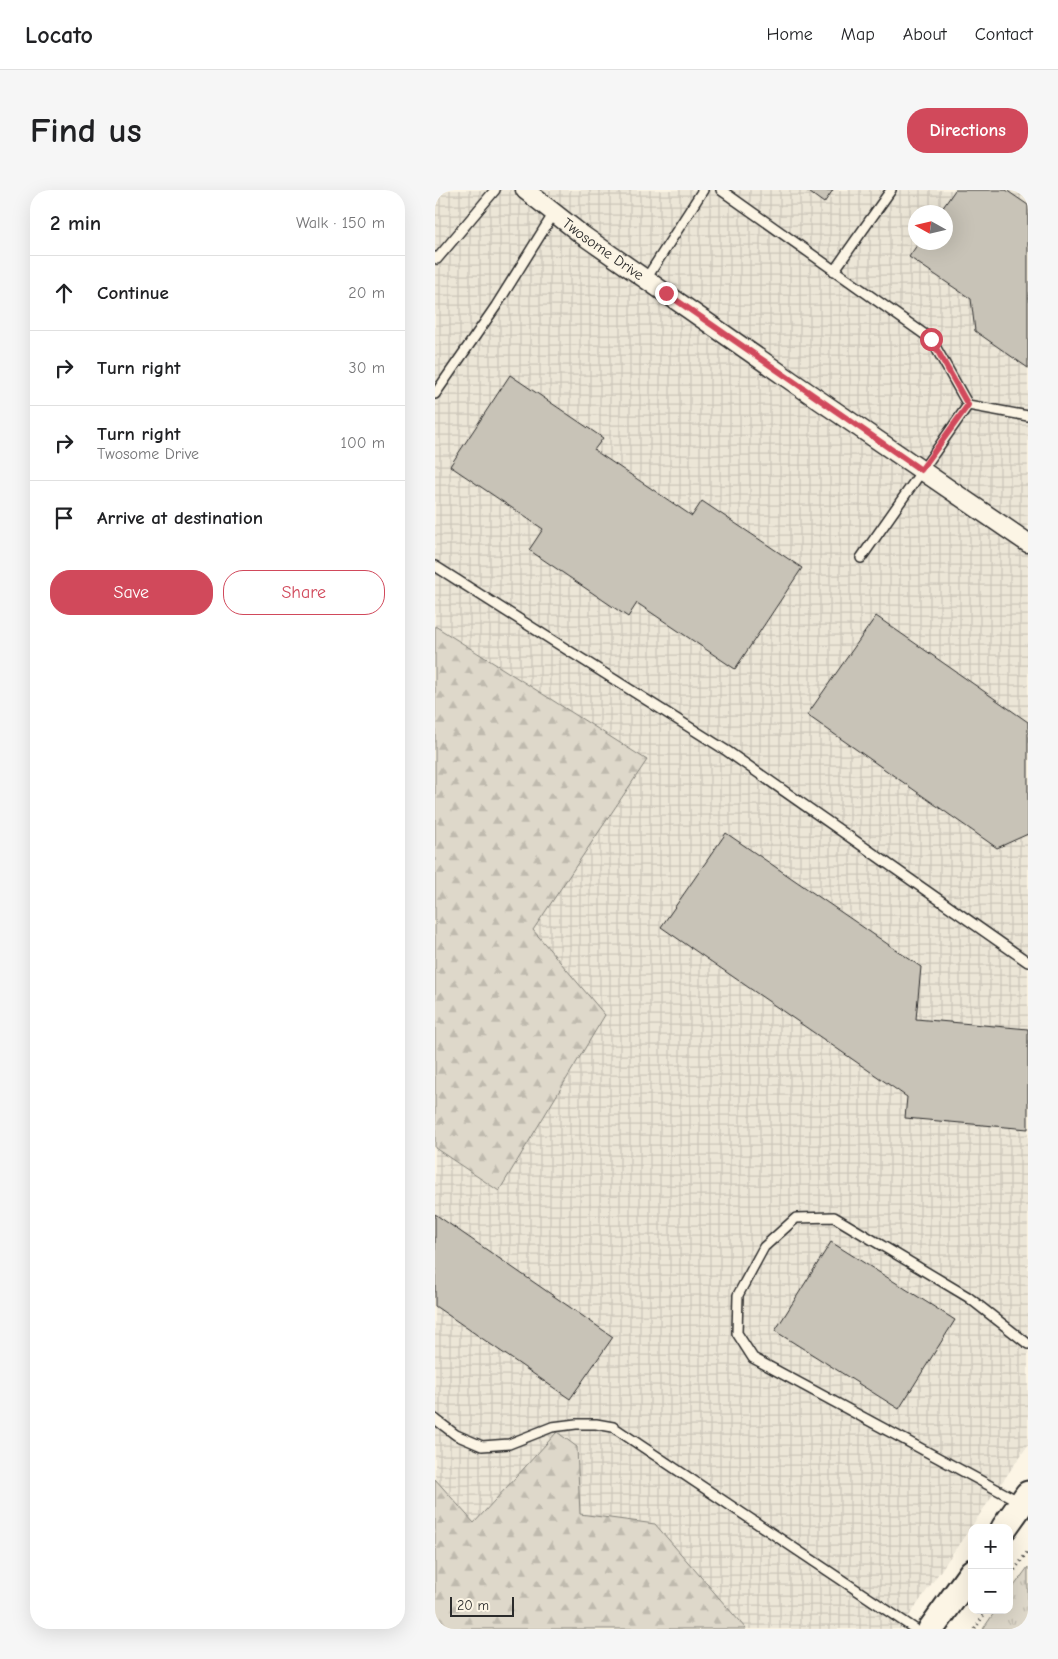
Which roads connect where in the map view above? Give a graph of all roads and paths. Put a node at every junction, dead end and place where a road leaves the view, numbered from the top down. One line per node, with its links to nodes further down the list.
1 (495, 190): 7 (lane)
2 (525, 190): 6 (street, Twosome Drive)
3 (703, 190): 9 (lane)
4 (721, 190): 8 (lane)
5 (891, 190): 8 (lane)
6 (554, 213): 9 (street, Twosome Drive); 10 (lane)
7 (436, 259)
8 (835, 271): 11 (lane)
9 (646, 279): 13 (street, Twosome Drive)
10 (435, 394)
11 (968, 405): 12 (lane); 13 (lane)
12 (1028, 416)
13 (921, 470): 14 (street, Twosome Drive); 15 (lane)
14 (1028, 543)
15 (861, 558)
16 (435, 566): 17 (lane)
17 (1028, 962)
18 (1028, 1344): 20 (lane)
19 (435, 1419): 26 (lane)
20 (1025, 1498): 21 (main road)
21 (1006, 1524)
22 (1028, 1551): 23 (path)
23 (1013, 1572)
24 (968, 1578): 27 (main road)
25 (984, 1614): 28 (path)
26 (915, 1629)
27 (931, 1629)
28 (975, 1629)

